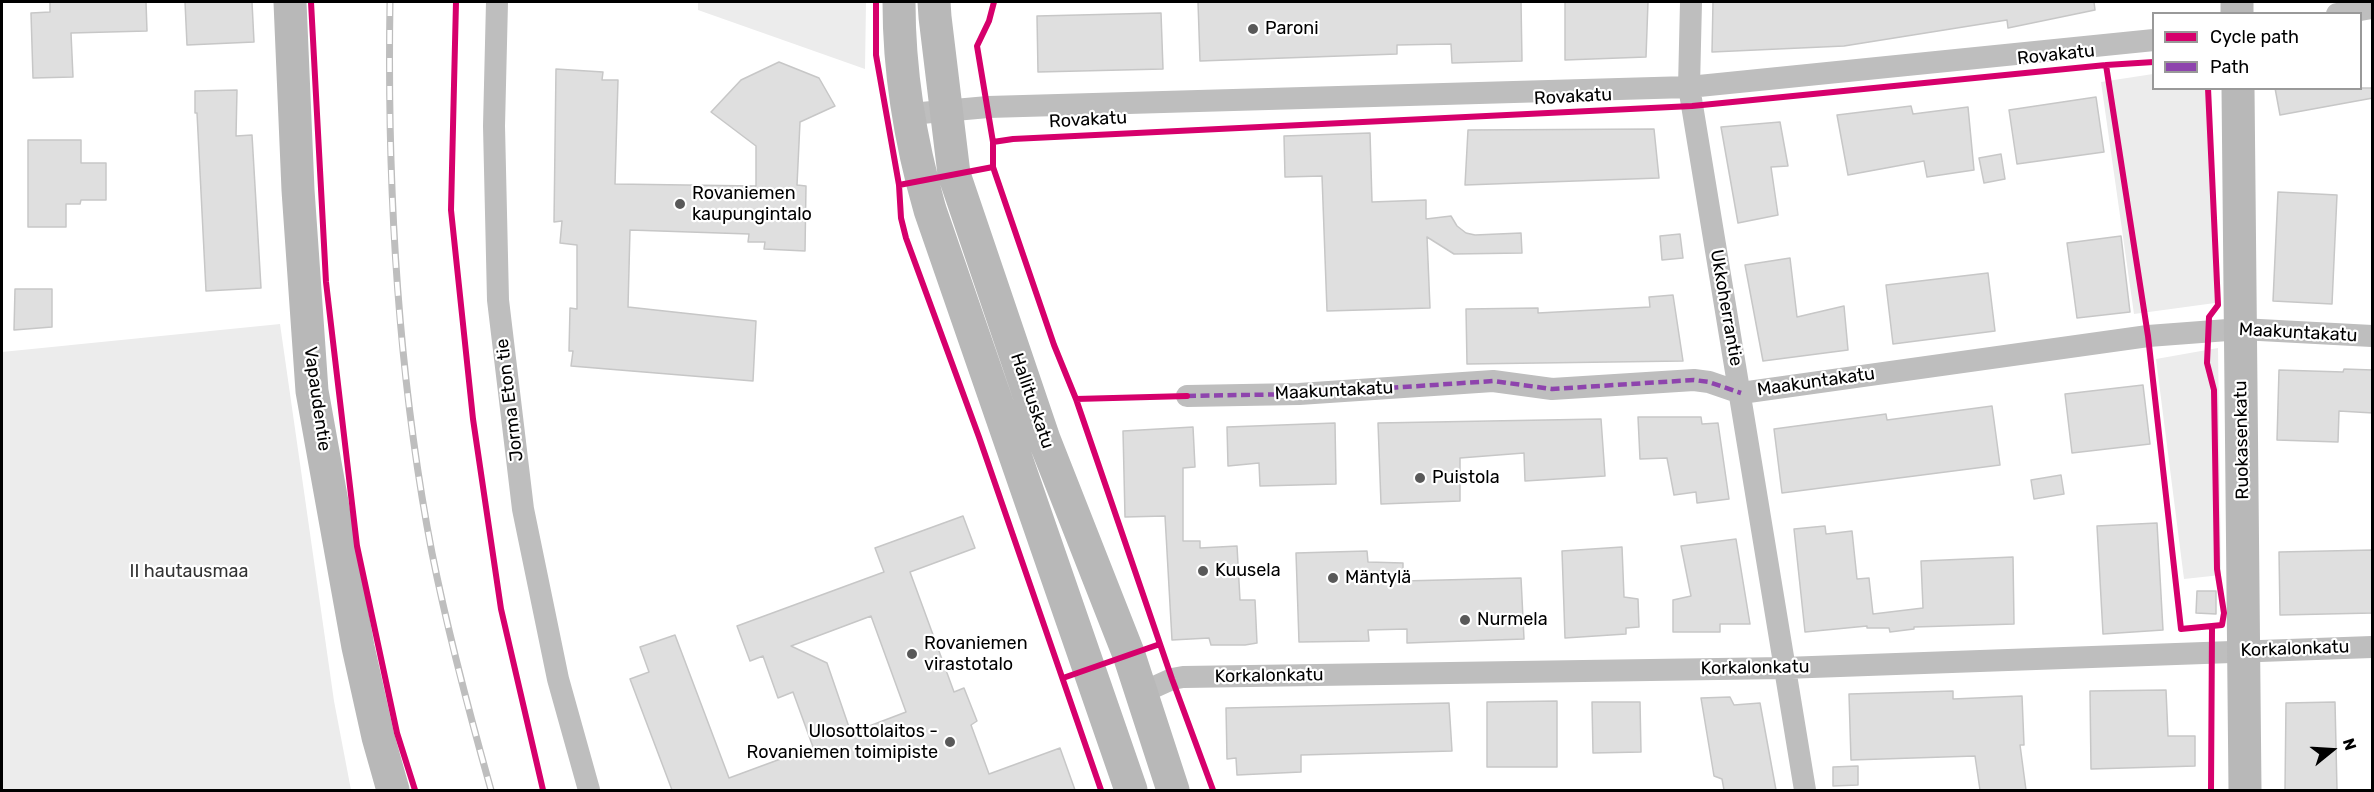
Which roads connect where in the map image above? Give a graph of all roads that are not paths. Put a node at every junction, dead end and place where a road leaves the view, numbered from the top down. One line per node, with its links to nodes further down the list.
1 (290, 2): 25 (street, Vapaudentie)
2 (497, 2): 26 (street, Jorma Eton tie)
3 (899, 2): 12 (street, Hallituskatu)
4 (934, 2): 11 (street, Hallituskatu)
5 (1691, 2): 9 (street, Ukkoherrantie)
6 (2373, 8): 7 (street)
7 (2349, 12)
8 (2152, 40): 9 (street, Rovakatu)
9 (1689, 87): 11 (street, Rovakatu); 15 (street, Ukkoherrantie)
10 (2238, 90): 13 (street, Ruokasenkatu)
11 (946, 110): 12 (street, Rovakatu); 17 (street, Hallituskatu)
12 (910, 114): 18 (street, Hallituskatu)
13 (2241, 328): 14 (street, Maakuntakatu); 15 (street, Maakuntakatu); 21 (street, Ruokasenkatu)
14 (2373, 336)
15 (1741, 393): 16 (street, Maakuntakatu); 22 (street, Ukkoherrantie)
16 (1187, 396)
17 (1030, 399): 18 (street); 19 (street, Hallituskatu)
18 (1007, 428): 19 (street); 24 (street, Hallituskatu)
19 (1044, 439): 23 (street, Hallituskatu)
20 (2373, 647): 21 (street, Korkalonkatu)
21 (2243, 651): 22 (street, Korkalonkatu); 30 (street, Ruokasenkatu)
22 (1784, 668): 23 (street, Korkalonkatu); 29 (street, Ukkoherrantie)
23 (1141, 693): 24 (street); 28 (street, Hallituskatu)
24 (1112, 735): 27 (street, Hallituskatu)
25 (393, 790)
26 (589, 790)
27 (1131, 790)
28 (1173, 790)
29 (1804, 790)
30 (2245, 790)

